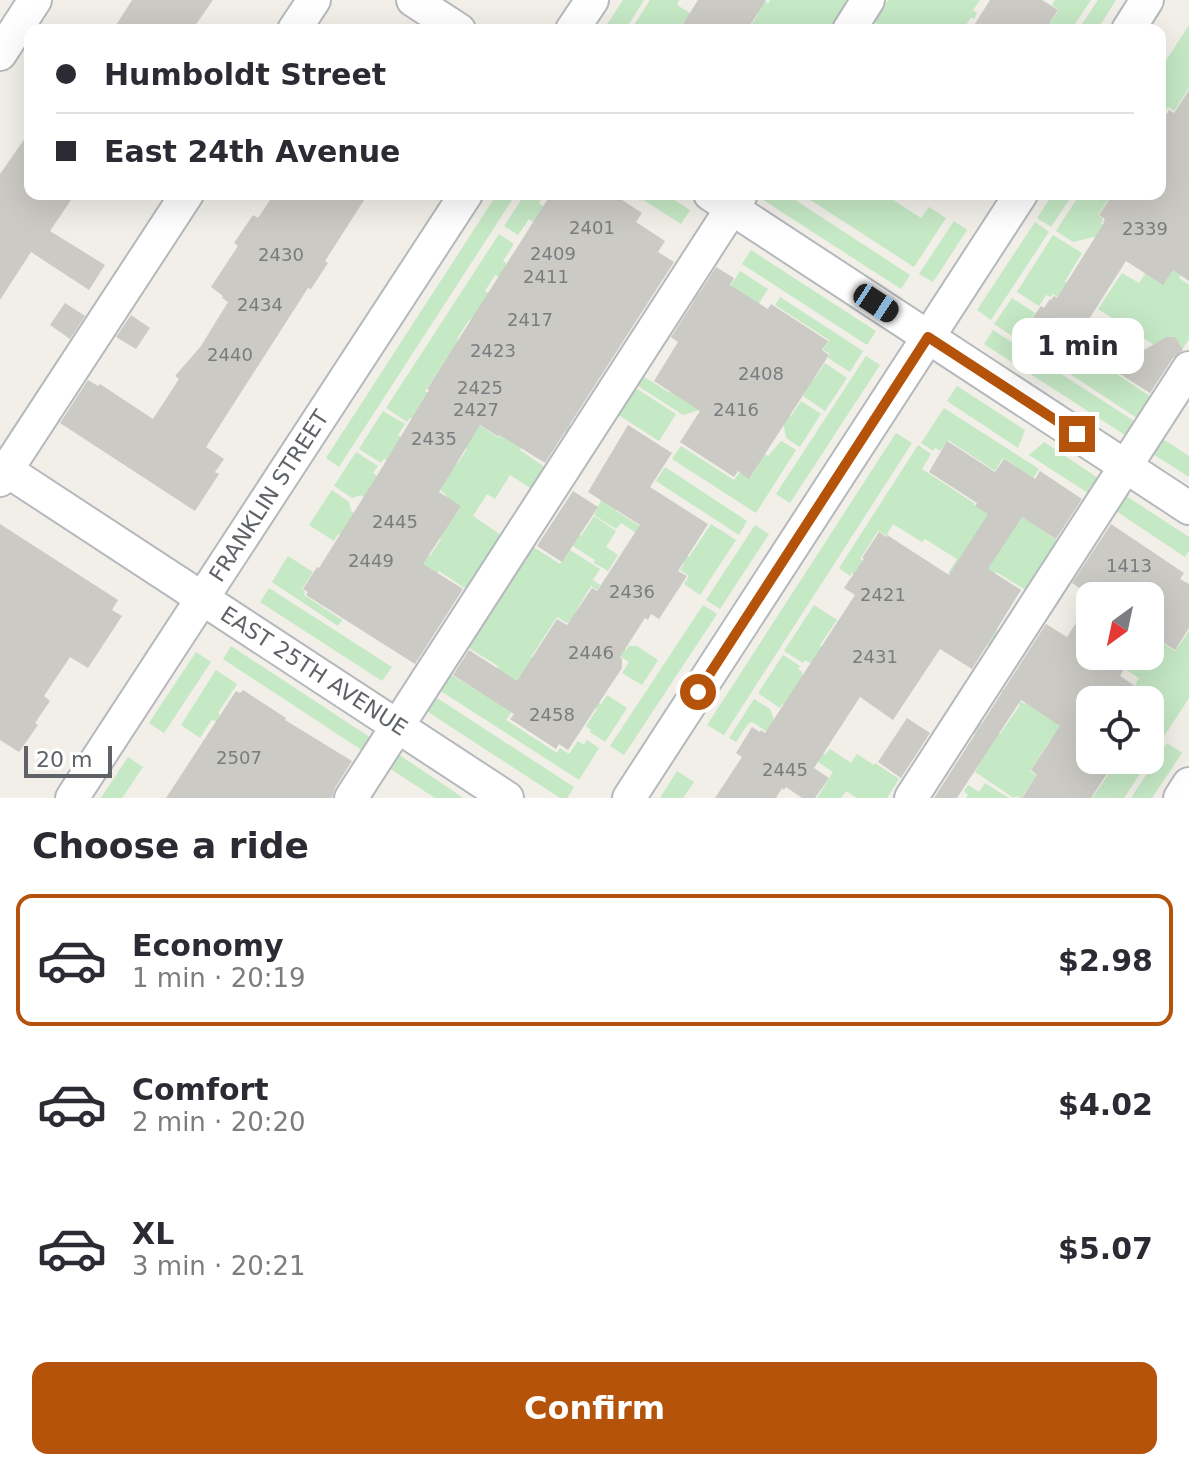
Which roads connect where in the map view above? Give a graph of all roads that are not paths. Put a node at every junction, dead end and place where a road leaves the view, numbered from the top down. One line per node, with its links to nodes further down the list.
1 (35, 0): 12 (street)
2 (314, 0): 7 (street)
3 (413, 0): 8 (street)
4 (592, 0): 9 (street)
5 (868, 0): 10 (street)
6 (1147, 0): 11 (street)
7 (298, 24)
8 (450, 24)
9 (576, 24)
10 (853, 24)
11 (1132, 24)
12 (0, 54)
13 (183, 200): 21 (street)
14 (462, 200): 23 (street, FRANKLIN STREET)
15 (726, 200): 24 (street)
16 (728, 200): 18 (street)
17 (1017, 200): 18 (street)
18 (928, 337): 20 (street); 29 (street)
19 (1189, 368): 20 (street)
20 (1126, 466): 22 (street); 30 (street)
21 (2, 472): 23 (street, EAST 25TH AVENUE)
22 (1189, 508)
23 (202, 598): 24 (street, EAST 25TH AVENUE); 26 (street, FRANKLIN STREET)
24 (398, 726): 27 (street); 28 (street, EAST 25TH AVENUE)
25 (1189, 784): 31 (street)
26 (72, 798)
27 (351, 798)
28 (507, 798)
29 (629, 798)
30 (911, 798)
31 (1180, 798)

